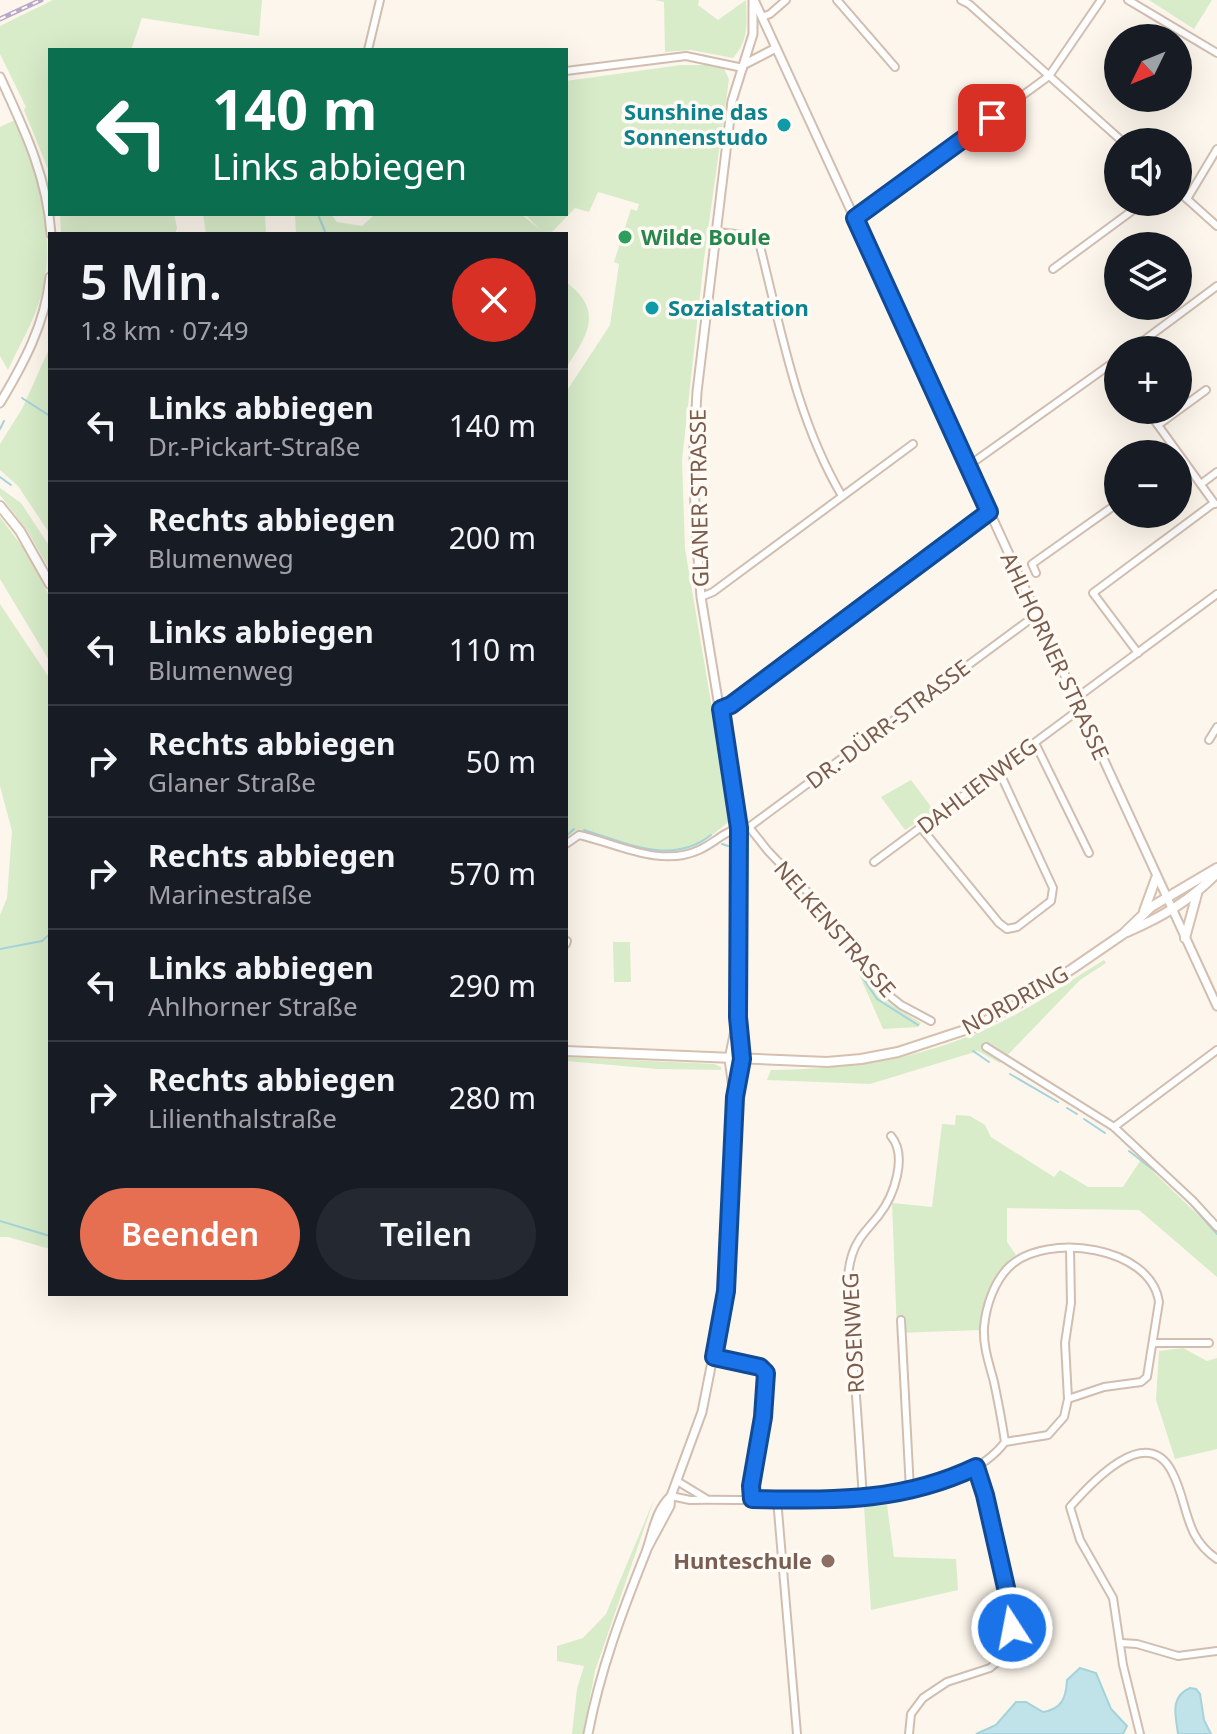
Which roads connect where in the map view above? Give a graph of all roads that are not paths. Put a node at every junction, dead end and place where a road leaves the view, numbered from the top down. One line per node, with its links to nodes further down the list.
1 (380, 0): 9 (street)
2 (753, 0): 8 (street, AHLHORNER STRASSE); 12 (street, GLANER STRASSE)
3 (786, 0): 8 (street)
4 (837, 0): 13 (street)
5 (961, 0): 15 (street)
6 (1101, 0): 15 (street)
7 (1128, 0): 11 (street)
8 (762, 17): 10 (street, AHLHORNER STRASSE)
9 (368, 48)
10 (776, 48): 12 (street); 23 (street, AHLHORNER STRASSE)
11 (1217, 53)
12 (744, 66): 14 (street); 25 (street, GLANER STRASSE)
13 (895, 67)
14 (568, 71)
15 (1049, 76): 17 (street); 23 (street)
16 (0, 77): 20 (street)
17 (1107, 128)
18 (1217, 149): 19 (street)
19 (1192, 191)
20 (48, 202)
21 (1192, 204): 24 (street)
22 (1125, 216): 26 (street)
23 (855, 218): 36 (street, AHLHORNER STRASSE)
24 (1217, 226)
25 (716, 232): 40 (street); 48 (street, GLANER STRASSE)
26 (1053, 269)
27 (1217, 286): 29 (street)
28 (48, 287): 32 (street)
29 (1150, 336)
30 (1104, 373): 36 (street)
31 (1206, 390): 33 (street)
32 (0, 403)
33 (1158, 425): 34 (street)
34 (1167, 440)
35 (913, 444): 40 (street)
36 (968, 466): 43 (street, AHLHORNER STRASSE)
37 (1217, 472): 39 (street)
38 (1192, 474): 39 (street)
39 (1201, 484): 41 (street)
40 (842, 496): 48 (street)
41 (1216, 505): 50 (street)
42 (0, 506): 46 (main road)
43 (989, 512): 49 (street, AHLHORNER STRASSE); 52 (street)
44 (1104, 513): 45 (street)
45 (1036, 573)
46 (48, 580)
47 (1217, 594): 50 (street)
48 (701, 597): 52 (street, GLANER STRASSE)
49 (1036, 615): 51 (street, AHLHORNER STRASSE); 58 (street, DR.-DÜRR-STRASSE)
50 (1138, 653): 51 (street)
51 (1075, 699): 53 (street, AHLHORNER STRASSE)
52 (721, 709): 59 (street, GLANER STRASSE)
53 (1080, 709): 56 (street, DAHLIENWEG); 65 (street, AHLHORNER STRASSE)
54 (1217, 727): 55 (street)
55 (1209, 740)
56 (1035, 743): 57 (street, DAHLIENWEG); 62 (street)
57 (999, 771): 60 (street, DAHLIENWEG); 60 (street)
58 (749, 827): 59 (street); 74 (street, NELKENSTRASSE)
59 (739, 828): 61 (street); 73 (street, GLANER STRASSE)
60 (922, 829): 63 (street, DAHLIENWEG)
61 (568, 843)
62 (1089, 853)
63 (874, 862)
64 (1217, 870): 66 (main road, NORDRING); 67 (main road, NORDRING)
65 (1156, 878): 67 (street, AHLHORNER STRASSE); 69 (main road)
66 (1197, 893): 68 (main road, NORDRING); 71 (main road)
67 (1166, 899): 68 (street, AHLHORNER STRASSE); 69 (main road, NORDRING)
68 (1171, 911): 70 (main road, NORDRING); 71 (street, AHLHORNER STRASSE)
69 (1144, 913): 70 (main road, NORDRING)
70 (1123, 934): 79 (main road, NORDRING)
71 (1185, 938): 72 (street, AHLHORNER STRASSE)
72 (1217, 1006)
73 (738, 1017): 78 (street, GLANER STRASSE); 79 (street, GLANER STRASSE)
74 (931, 1021)
75 (986, 1047): 81 (street)
76 (1217, 1050): 81 (street)
77 (568, 1051): 78 (main road, NORDRING)
78 (729, 1059): 79 (main road, NORDRING); 80 (street, GLANER STRASSE)
79 (742, 1059): 80 (street, GLANER STRASSE)
80 (735, 1097): 88 (street, GLANER STRASSE)
81 (1114, 1127): 83 (street)
82 (891, 1136): 98 (street, ROSENWEG)
83 (1217, 1227)
84 (1070, 1248): 86 (street); 89 (street); 90 (street)
85 (901, 1320): 93 (street)
86 (1154, 1343): 87 (street); 89 (street)
87 (1209, 1343)
88 (714, 1357): 92 (street, GLANER STRASSE); 96 (street)
89 (1068, 1399): 90 (street)
90 (1005, 1442): 91 (street)
91 (976, 1467): 93 (street); 104 (street)
92 (677, 1481): 94 (street, GLANER STRASSE); 95 (street)
93 (910, 1490): 98 (street)
94 (671, 1496): 95 (street); 102 (street, GLANER STRASSE)
95 (708, 1499): 96 (street)
96 (752, 1499): 97 (street)
97 (777, 1499): 98 (street); 103 (street)
98 (863, 1499)
99 (1217, 1559): 100 (street)
100 (1121, 1643): 101 (street); 105 (street)
101 (1217, 1651)
102 (588, 1734)
103 (797, 1734)
104 (909, 1734)
105 (1140, 1734)

